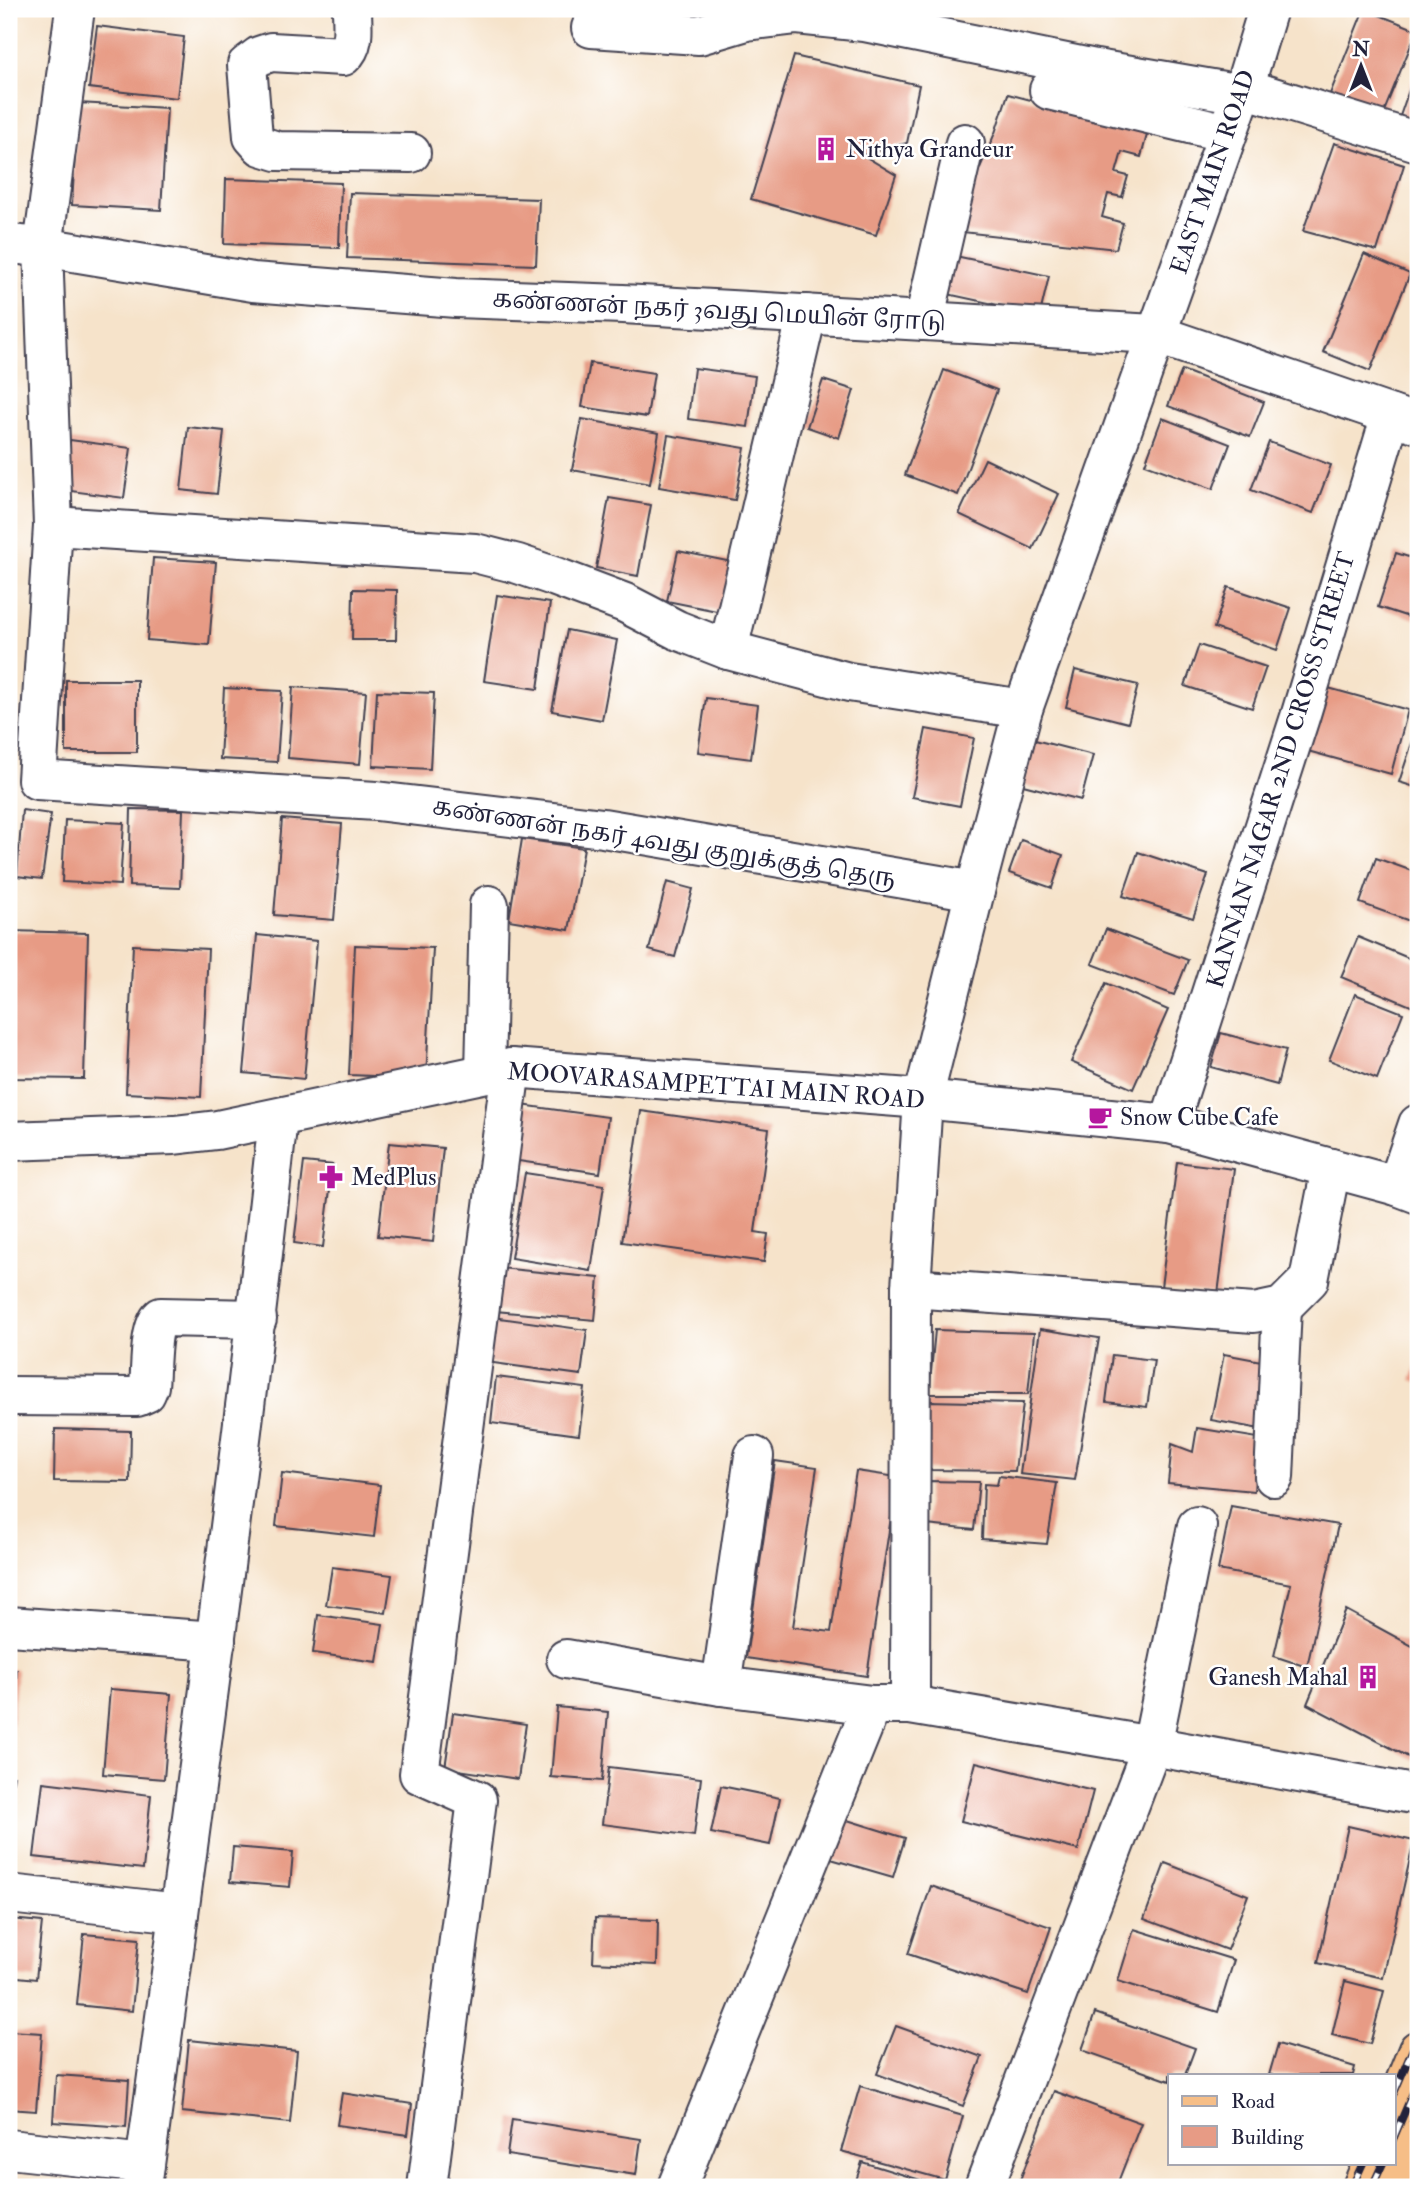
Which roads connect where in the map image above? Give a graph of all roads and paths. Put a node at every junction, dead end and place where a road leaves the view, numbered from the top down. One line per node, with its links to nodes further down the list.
1 (75, 9): 11 (street, கண்ணன் நகர் 4வது குறுக்குத் தெரு)
2 (352, 9): 10 (street)
3 (1268, 9): 6 (street, EAST MAIN ROAD)
4 (591, 28): 6 (street)
5 (1049, 90): 7 (street)
6 (1242, 91): 7 (street, EAST MAIN ROAD); 8 (street)
7 (1227, 133): 14 (street, EAST MAIN ROAD)
8 (1418, 142)
9 (965, 143): 13 (street)
10 (411, 153)
11 (26, 246): 12 (street, கண்ணன் நகர் 3வது மெயின் ரோடு); 16 (street, கண்ணன் நகர் 4வது குறுக்குத் தெரு)
12 (807, 314): 13 (street, கண்ணன் நகர் 3வது மெயின் ரோடு); 17 (street)
13 (925, 321): 14 (street, கண்ணன் நகர் 3வது மெயின் ரோடு)
14 (1155, 334): 15 (street, கண்ணன் நகர் 3வது மெயின் ரோடு); 18 (street, EAST MAIN ROAD)
15 (1404, 419): 25 (street, KANNAN NAGAR 2ND CROSS STREET)
16 (53, 526): 17 (street); 19 (street, கண்ணன் நகர் 4வது குறுக்குத் தெரு)
17 (728, 650): 18 (street)
18 (1023, 709): 20 (street, EAST MAIN ROAD)
19 (23, 780): 20 (street, கண்ணன் நகர் 4வது குறுக்குத் தெரு)
20 (975, 891): 23 (street, EAST MAIN ROAD)
21 (489, 905): 22 (street)
22 (498, 1071): 23 (street, MOOVARASAMPETTAI MAIN ROAD); 24 (street, MOOVARASAMPETTAI MAIN ROAD); 53 (street)
23 (923, 1099): 25 (street, MOOVARASAMPETTAI MAIN ROAD); 30 (street, EAST MAIN ROAD)
24 (278, 1118): 27 (street, MOOVARASAMPETTAI MAIN ROAD); 32 (street)
25 (1169, 1124): 28 (street, MOOVARASAMPETTAI MAIN ROAD)
26 (1418, 1124): 29 (street)
27 (9, 1141)
28 (1331, 1168): 29 (street, MOOVARASAMPETTAI MAIN ROAD); 31 (street)
29 (1407, 1190)
30 (911, 1288): 31 (street); 42 (street, EAST MAIN ROAD)
31 (1282, 1307): 35 (street)
32 (257, 1319): 33 (street); 38 (street)
33 (9, 1395)
34 (754, 1456): 40 (street)
35 (1274, 1477)
36 (1196, 1526): 43 (street)
37 (9, 1626): 38 (street)
38 (216, 1641): 46 (street)
39 (566, 1659): 40 (street)
40 (721, 1686): 41 (street)
41 (872, 1705): 42 (street); 54 (street)
42 (910, 1705): 43 (street)
43 (1152, 1746): 44 (street); 55 (street)
44 (1418, 1795)
45 (9, 1894): 46 (street)
46 (179, 1913): 52 (street)
47 (1418, 2050): 48 (main road)
48 (1396, 2104)
49 (1418, 2138): 57 (main road)
50 (9, 2149): 52 (street)
51 (1372, 2164): 56 (main road)
52 (143, 2176)
53 (427, 2187)
54 (677, 2187)
55 (984, 2187)
56 (1362, 2187)
57 (1399, 2187)

